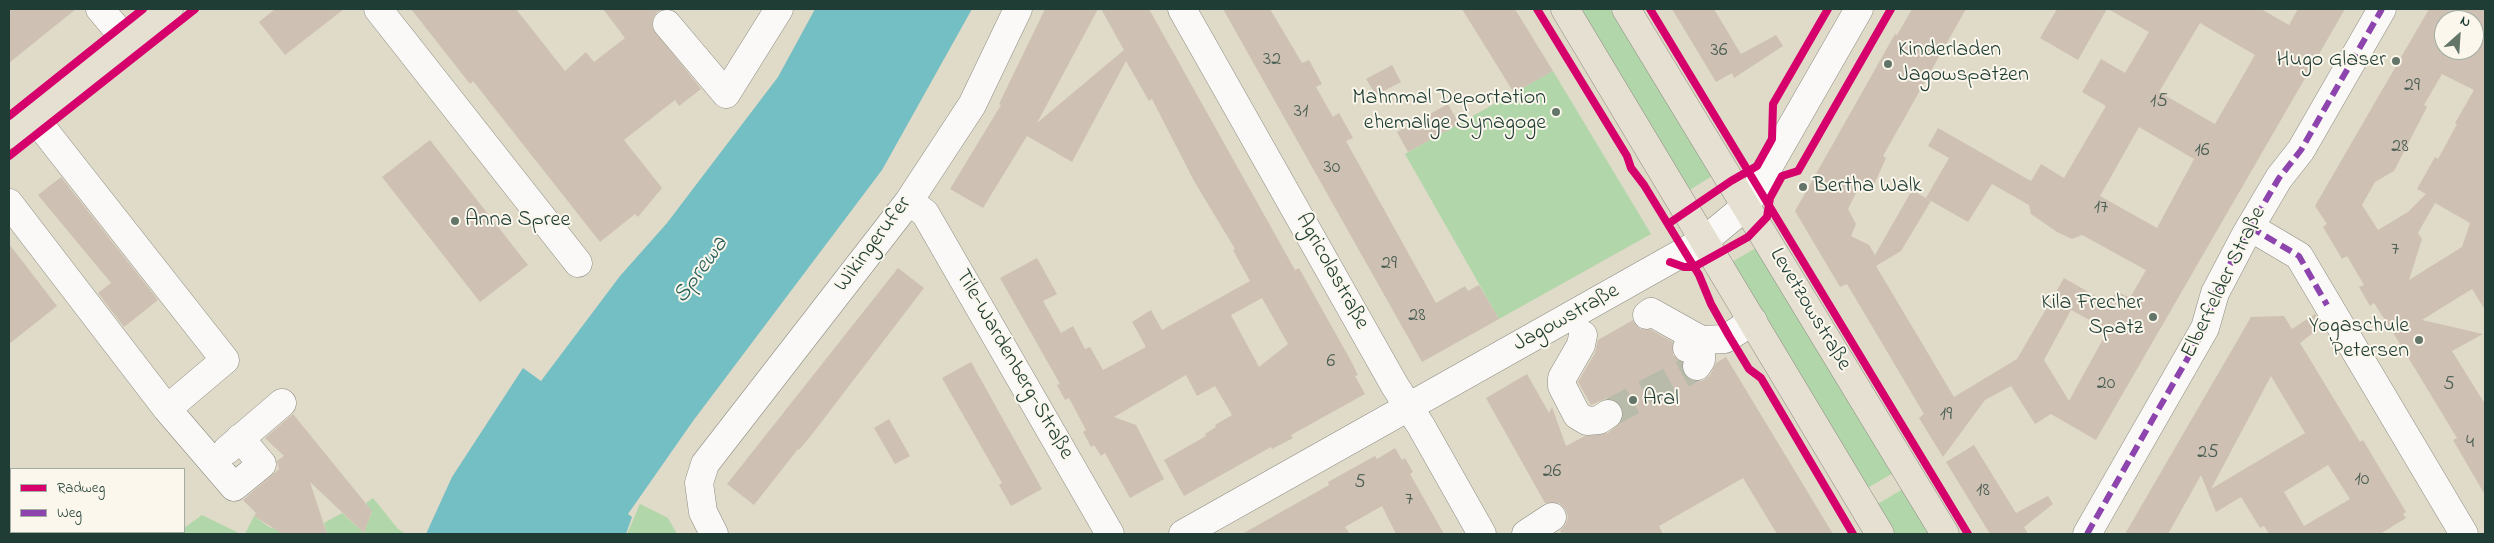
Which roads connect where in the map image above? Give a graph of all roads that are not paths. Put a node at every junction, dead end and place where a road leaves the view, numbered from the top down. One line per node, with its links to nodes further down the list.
1 (100, 9): 12 (street)
2 (169, 9): 12 (main road)
3 (378, 9): 20 (street)
4 (779, 9): 11 (street)
5 (1018, 9): 15 (street, Wikingerufer)
6 (1182, 9): 25 (street, Agricolastraße)
7 (1565, 9): 19 (main road)
8 (1626, 9): 17 (main road, Levetzowstraße)
9 (1859, 9): 17 (street, Jagowstraße)
10 (2382, 9): 18 (street, Elberfelder Straße)
11 (666, 24)
12 (127, 41): 13 (main road)
13 (33, 116): 14 (main road); 26 (street)
14 (9, 135)
15 (909, 201): 29 (street, Wikingerufer); 30 (street, Tile-Wardenberg-Straße)
16 (9, 203): 26 (street)
17 (1746, 206): 19 (street, Jagowstraße); 35 (main road, Levetzowstraße)
18 (2250, 227): 36 (street, Elberfelder Straße); 37 (street)
19 (1705, 240): 21 (main road); 22 (street, Jagowstraße)
20 (578, 263)
21 (1753, 321): 23 (street); 34 (main road)
22 (1582, 332): 25 (street, Jagowstraße); 27 (street)
23 (1679, 337)
24 (282, 403): 26 (street)
25 (1409, 407): 31 (street, Jagowstraße); 32 (street, Agricolastraße)
26 (167, 409)
27 (1608, 414)
28 (1552, 517): 33 (street)
29 (714, 534)
30 (1110, 534)
31 (1184, 534)
32 (1482, 534)
33 (1526, 534)
34 (1880, 534)
35 (1945, 534)
36 (2088, 534)
37 (2464, 534)

